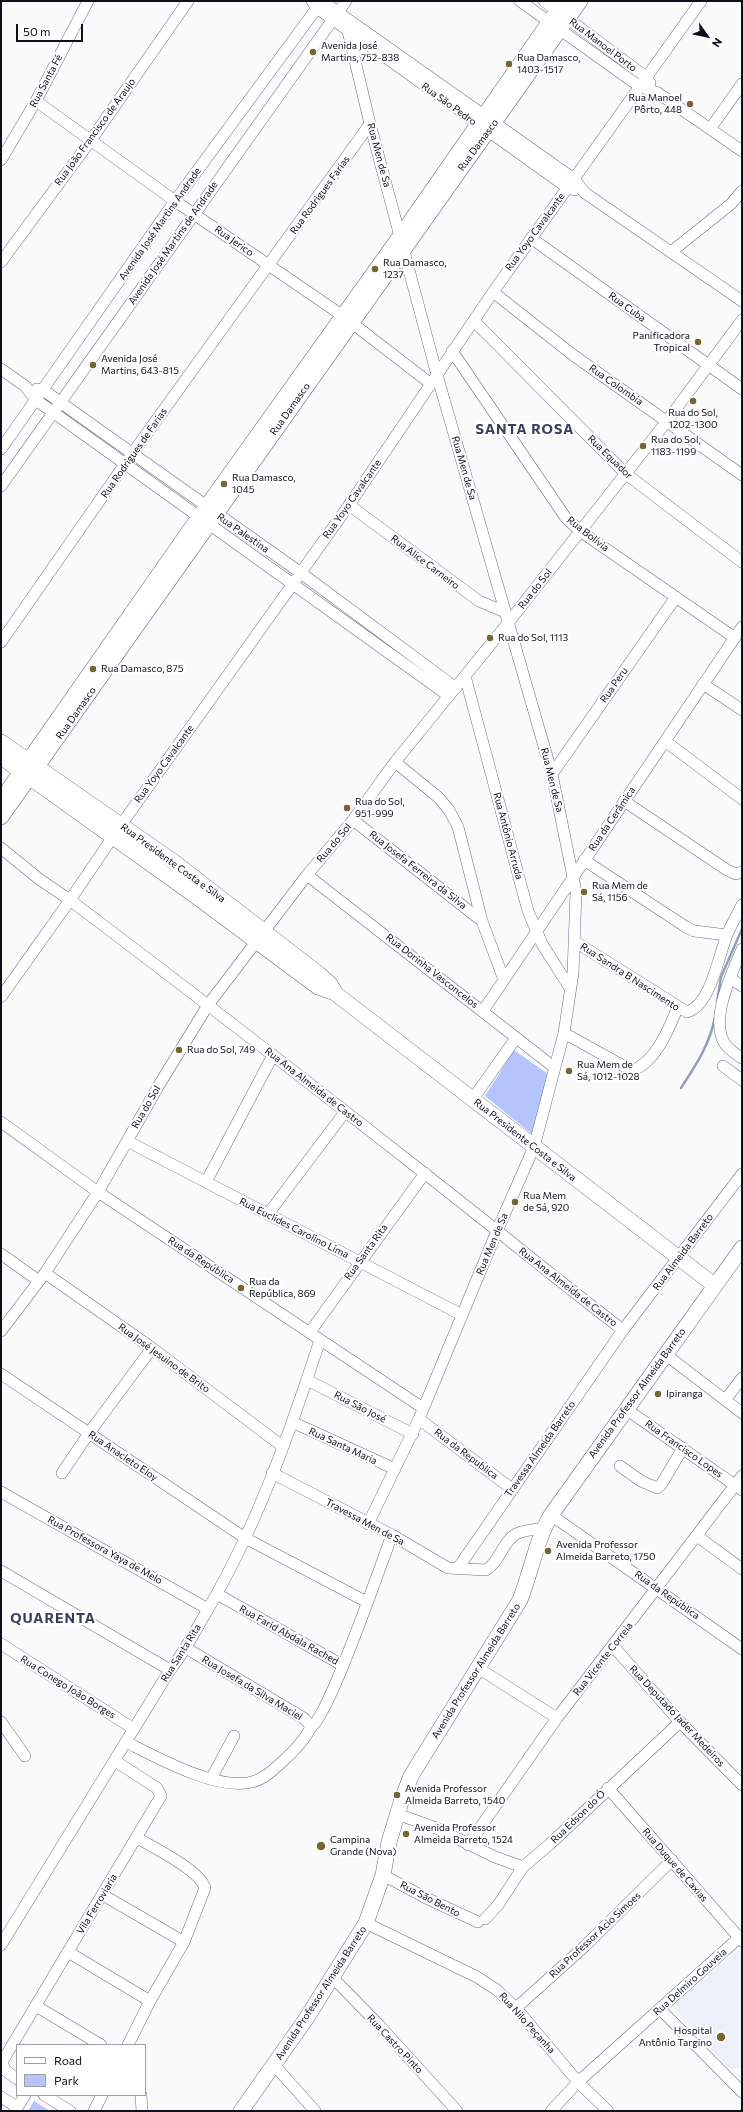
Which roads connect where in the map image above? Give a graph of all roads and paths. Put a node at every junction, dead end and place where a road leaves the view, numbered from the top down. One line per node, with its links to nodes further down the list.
1 (88, 1): 16 (street, Rua Santa Fé)
2 (188, 1): 20 (street, Rua João Francisco de Araujo)
3 (346, 1): 9 (street, Avenida José Martins de Andrade)
4 (520, 1): 10 (street, Rua Manoel Porto)
5 (544, 1): 10 (street, Rua Manoel Porto)
6 (580, 1): 10 (street, Rua Damasco)
7 (701, 1): 12 (street, Rua Yoyo Cavalcante)
8 (319, 2): 9 (street, Rua São Pedro); 25 (street, Avenida José Martins Andrade)
9 (336, 16): 11 (street, Rua São Pedro); 26 (street, Avenida José Martins de Andrade)
10 (560, 16): 12 (street, Rua Manoel Porto); 14 (street, Rua Manoel Porto); 17 (street, Rua Damasco)
11 (350, 26): 17 (street, Rua São Pedro); 18 (street, Rua Men de Sa)
12 (646, 77): 14 (street, Rua Yoyo Cavalcante); 15 (street, Rua Manoel Porto)
13 (742, 84): 19 (street)
14 (639, 86): 15 (street, Rua Manoel Porto); 23 (street, Rua Yoyo Cavalcante)
15 (658, 93): 19 (street, Rua Manoel Porto)
16 (36, 101): 20 (street, Rua Jerico); 22 (street, Rua Santa Fé)
17 (486, 123): 23 (street, Rua São Pedro); 28 (street, Rua Damasco)
18 (370, 124): 28 (street, Rua Men de Sa); 31 (street, Rua Rodrigues Farias)
19 (710, 129): 21 (street, Rua Manoel Porto)
20 (91, 140): 25 (street, Rua Jerico); 30 (street, Rua João Francisco de Araujo)
21 (742, 151)
22 (1, 160)
23 (571, 183): 27 (street, Rua Yoyo Cavalcante); 29 (street, Rua São Pedro)
24 (742, 191): 29 (street)
25 (175, 201): 26 (street, Rua Jerico); 42 (street, Avenida José Martins Andrade)
26 (194, 213): 31 (street, Rua Jerico); 43 (street, Avenida José Martins de Andrade)
27 (531, 238): 32 (street, Rua Yoyo Cavalcante); 38 (street, Rua Cuba)
28 (403, 241): 34 (street, Rua Damasco); 40 (street, Rua Men de Sa)
29 (671, 252): 33 (street, Rua São Pedro)
30 (1, 262)
31 (269, 265): 34 (street, Rua Jerico); 46 (street, Rua Rodrigues de Farias)
32 (493, 292): 36 (street, Rua Yoyo Cavalcante); 44 (street, Rua Colombia)
33 (742, 301)
34 (347, 319): 40 (street, Rua Jerico); 52 (street, Rua Damasco)
35 (742, 320): 38 (street, Rua do Sol)
36 (474, 321): 37 (street, Rua Yoyo Cavalcante); 48 (street, Rua Equador)
37 (452, 351): 40 (street, Rua Yoyo Cavalcante); 53 (street, Rua Bolívia)
38 (709, 366): 41 (street, Rua Cuba); 44 (street, Rua do Sol)
39 (1, 369): 42 (street, Rua Palestina)
40 (434, 379): 51 (street, Rua Yoyo Cavalcante); 58 (street, Rua Men de Sa)
41 (742, 389)
42 (40, 395): 43 (street, Rua Palestina); 45 (street, Avenida José Martins Andrade)
43 (57, 408): 46 (street, Rua Palestina); 47 (street, Rua Palestina); 50 (street, Avenida José Martins de Andrade)
44 (667, 421): 48 (street, Rua do Sol); 49 (street, Rua Colombia)
45 (1, 449)
46 (132, 454): 47 (street, Rua Rodrigues de Farias); 52 (street, Rua Palestina)
47 (126, 464): 52 (street, Rua Palestina); 61 (street, Rua Rodrigues de Farias)
48 (626, 474): 53 (street, Rua do Sol); 54 (street, Rua Equador)
49 (742, 475)
50 (1, 486)
51 (349, 505): 55 (street, Rua Yoyo Cavalcante); 58 (street, Rua Alice Carneiro)
52 (208, 516): 55 (street, Rua Palestina); 56 (street, Rua Palestina); 70 (street, Rua Damasco)
53 (580, 531): 57 (street, Rua Bolívia); 58 (street, Rua do Sol)
54 (742, 562)
55 (301, 573): 56 (street, Rua Yoyo Cavalcante); 64 (street, Rua Palestina)
56 (293, 584): 64 (street, Rua Palestina); 77 (street, Rua Yoyo Cavalcante)
57 (676, 597): 60 (street, Rua Bolívia); 71 (street, Rua Peru)
58 (507, 618): 62 (street, Rua do Sol); 71 (street, Rua Men de Sa)
59 (742, 627): 60 (street, Rua da Cerâmica)
60 (735, 638): 63 (street, Rua da Cerâmica)
61 (1, 642)
62 (465, 676): 64 (street, Rua do Sol); 87 (street, Rua Antônio Arruda)
63 (703, 684): 65 (street); 66 (street, Rua da Cerâmica)
64 (453, 692): 69 (street, Rua do Sol)
65 (742, 710)
66 (665, 741): 72 (street); 74 (street, Rua da Cerâmica)
67 (1, 742): 70 (street, Rua Presidente Costa e Silva)
68 (1, 757): 70 (street, Rua Presidente Costa e Silva)
69 (395, 762): 76 (street, Rua do Sol); 86 (street)
70 (29, 769): 73 (street, Rua Damasco); 75 (street, Rua Damasco); 77 (street, Rua Presidente Costa e Silva); 78 (street, Rua Presidente Costa e Silva)
71 (552, 774): 83 (street, Rua Men de Sa)
72 (742, 799)
73 (1, 800)
74 (624, 801): 80 (street, Rua da Cerâmica); 81 (street)
75 (1, 817)
76 (353, 820): 82 (street, Rua do Sol); 86 (street, Rua Josefa Ferreira da Silva)
77 (120, 825): 78 (street, Rua Yoyo Cavalcante); 89 (street, Rua Presidente Costa e Silva)
78 (112, 838): 84 (street, Rua Yoyo Cavalcante); 89 (street, Rua Presidente Costa e Silva)
79 (1, 848): 84 (street, Rua Ana Almeida de Castro)
80 (584, 860): 83 (street, Rua da Cerâmica); 88 (street)
81 (742, 872)
82 (307, 875): 89 (street, Rua do Sol); 99 (street, Rua Dorinha Vasconcelos)
83 (573, 875): 87 (street, Rua da Cerâmica); 90 (street, Rua Men de Sa)
84 (70, 900): 96 (street, Rua Yoyo Cavalcante); 97 (street, Rua Ana Almeida de Castro)
85 (742, 905): 88 (street)
86 (482, 921): 93 (street)
87 (535, 931): 93 (street, Rua da Cerâmica); 95 (street, Rua Antônio Arruda)
88 (727, 935): 98 (street)
89 (260, 936): 97 (street, Rua do Sol); 107 (street, Rua Presidente Costa e Silva)
90 (574, 941): 95 (street, Rua Men de Sa); 98 (street, Rua Sandra B Nascimento)
91 (742, 949): 92 (street)
92 (730, 978): 94 (street); 103 (street)
93 (504, 980): 99 (street, Rua da Cerâmica)
94 (742, 986)
95 (570, 988): 100 (street, Rua Men de Sa)
96 (1, 997)
97 (208, 1005): 102 (street, Rua Ana Almeida de Castro); 110 (street, Rua do Sol)
98 (682, 1009): 100 (street)
99 (483, 1011): 101 (street, Rua Dorinha Vasconcelos)
100 (564, 1034): 105 (street, Rua Men de Sa)
101 (516, 1038): 105 (street, Rua Dorinha Vasconcelos); 107 (street)
102 (273, 1054): 108 (street, Rua Ana Almeida de Castro); 114 (street)
103 (742, 1058)
104 (723, 1066): 106 (street)
105 (555, 1068): 111 (street, Rua Men de Sa)
106 (742, 1080)
107 (472, 1100): 111 (street, Rua Presidente Costa e Silva)
108 (345, 1112): 112 (street, Rua Ana Almeida de Castro); 116 (street)
109 (1, 1122): 115 (street, Rua da República)
110 (127, 1141): 114 (street, Rua Euclides Carolino Lima); 115 (street, Rua do Sol)
111 (534, 1147): 117 (street, Rua Men de Sa); 120 (street, Rua Presidente Costa e Silva)
112 (424, 1173): 117 (street, Rua Ana Almeida de Castro); 121 (street, Rua Santa Rita)
113 (742, 1174): 120 (street, Rua Almeida Barreto)
114 (206, 1182): 116 (street, Rua Euclides Carolino Lima)
115 (98, 1192): 122 (street, Rua do Sol); 127 (street, Rua da República)
116 (268, 1214): 121 (street, Rua Euclides Carolino Lima)
117 (497, 1231): 124 (street, Rua Men de Sa); 125 (street, Rua Ana Almeida de Castro)
118 (742, 1248): 123 (street, Avenida Professor Almeida Barreto)
119 (1, 1254): 122 (street, Rua José Jesuino de Brito)
120 (678, 1258): 123 (street, Rua Presidente Costa e Silva); 125 (street, Rua Almeida Barreto)
121 (359, 1261): 124 (street, Rua Euclides Carolino Lima); 127 (street, Rua Santa Rita)
122 (42, 1277): 126 (street, Rua do Sol); 129 (street, Rua José Jesuino de Brito)
123 (714, 1285): 130 (street, Avenida Professor Almeida Barreto)
124 (462, 1315): 135 (street, Rua Men de Sa)
125 (623, 1330): 150 (street, Travessa Almeida Barreto)
126 (1, 1331)
127 (310, 1332): 128 (street, Rua da República)
128 (320, 1340): 133 (street, Rua Santa Rita); 135 (street, Rua da República)
129 (152, 1348): 140 (street); 142 (street, Rua José Jesuino de Brito)
130 (665, 1354): 134 (street); 136 (street, Avenida Professor Almeida Barreto)
131 (1, 1374): 140 (street, Rua Anacleto Eloy)
132 (742, 1378): 134 (street)
133 (307, 1380): 139 (street, Rua Santa Rita); 141 (street, Rua São José)
134 (726, 1399): 137 (street)
135 (423, 1408): 138 (street, Rua Men de Sa)
136 (626, 1408): 143 (street, Rua Francisco Lopes); 152 (street, Avenida Professor Almeida Barreto)
137 (742, 1413)
138 (419, 1419): 141 (street, Rua Men de Sa); 150 (street, Rua da Republica)
139 (292, 1422): 142 (street, Rua Santa Rita); 145 (street, Rua Santa Maria)
140 (89, 1433): 146 (street); 157 (street, Rua Anacleto Eloy)
141 (413, 1434): 145 (street, Rua Men de Sa)
142 (282, 1446): 147 (street, Rua Santa Rita)
143 (683, 1448): 144 (street); 149 (street, Rua Francisco Lopes)
144 (620, 1466)
145 (395, 1469): 153 (street, Rua Men de Sa)
146 (62, 1473)
147 (272, 1473): 153 (street, Travessa Men de Sa); 157 (street, Rua Santa Rita)
148 (742, 1476): 149 (street, Rua Vicente Correia)
149 (739, 1488): 156 (street, Rua Vicente Correia)
150 (512, 1489): 158 (street, Travessa Almeida Barreto)
151 (1, 1492): 164 (street, Rua Professora Yaya de Melo)
152 (551, 1514): 154 (street, Avenida Professor Almeida Barreto); 161 (street, Rua da República)
153 (368, 1524): 155 (street, Travessa Men de Sa)
154 (543, 1528): 158 (street, Travessa Men de Sa); 170 (street, Avenida Professor Almeida Barreto)
155 (392, 1535): 158 (street, Travessa Men de Sa); 163 (street)
156 (697, 1536): 159 (street); 161 (street, Rua Vicente Correia)
157 (245, 1538): 162 (street, Rua Santa Rita); 163 (street, Rua Anacleto Eloy)
158 (458, 1568)
159 (742, 1569)
160 (1, 1571): 171 (street)
161 (656, 1587): 166 (street, Rua Vicente Correia); 168 (street, Rua da República)
162 (217, 1594): 164 (street, Rua Santa Rita); 169 (street, Rua Farid Abdala Rached)
163 (367, 1602): 169 (street)
164 (208, 1609): 167 (street, Rua Santa Rita)
165 (1, 1644): 175 (street, Rua Conego João Borges)
166 (613, 1646): 172 (street, Rua Vicente Correia); 174 (street, Rua Deputado Jader Medeiros)
167 (186, 1648): 171 (street, Rua Santa Rita); 176 (street, Rua Josefa da Silva Maciel)
168 (742, 1649)
169 (342, 1665): 176 (street, Rua Farid Abdala Rached)
170 (478, 1668): 172 (street); 184 (street, Avenida Professor Almeida Barreto)
171 (170, 1670): 175 (street, Rua Santa Rita)
172 (557, 1718): 186 (street, Rua Vicente Correia)
173 (1, 1722): 179 (street)
174 (680, 1722): 182 (street, Rua Deputado Jader Medeiros); 183 (street, Rua Edson do Ó)
175 (134, 1729): 178 (street, Rua Santa Rita)
176 (310, 1729): 181 (street)
177 (234, 1736): 181 (street)
178 (126, 1742): 180 (street, Rua Santa Rita); 181 (street)
179 (25, 1756)
180 (115, 1761): 185 (street, Vila Ferroviaria); 195 (street, Rua Santa Rita)
181 (211, 1779)
182 (742, 1785)
183 (608, 1788): 187 (street, Rua Duque de Caxias); 188 (street, Rua Edson do Ó)
184 (397, 1814): 186 (street); 189 (street, Avenida Professor Almeida Barreto)
185 (137, 1838): 190 (street, Vila Ferroviaria); 194 (street)
186 (468, 1845): 188 (street)
187 (672, 1860): 193 (street, Rua Duque de Caxias); 200 (street, Rua Professor Acio Simoes)
188 (523, 1867): 191 (street, Rua Edson do Ó)
189 (384, 1874): 191 (street, Rua São Bento); 192 (street, Avenida Professor Almeida Barreto)
190 (103, 1895): 194 (street); 196 (street, Vila Ferroviaria)
191 (482, 1921)
192 (366, 1923): 197 (street, Avenida Professor Almeida Barreto); 200 (street, Rua Nilo Peçanha)
193 (741, 1938): 201 (street, Rua Delmiro Gouveia)
194 (184, 1942): 198 (street)
195 (1, 1945)
196 (68, 1952): 198 (street); 199 (street, Vila Ferroviaria)
197 (333, 1978): 204 (street, Avenida Professor Almeida Barreto); 219 (street, Rua Castro Pinto)
198 (150, 2001): 203 (street)
199 (36, 2006): 202 (street); 205 (street, Vila Ferroviaria)
200 (516, 2008): 206 (street, Rua Nilo Peçanha)
201 (660, 2009): 206 (street, Rua Delmiro Gouveia); 207 (street)
202 (99, 2044)
203 (128, 2044)
204 (275, 2066): 217 (street, Avenida Professor Almeida Barreto); 218 (street)
205 (16, 2078)
206 (578, 2082): 220 (street, Rua Delmiro Gouveia); 221 (street, Rua Nilo Peçanha)
207 (742, 2092)
208 (23, 2096): 213 (street)
209 (46, 2096): 214 (street)
210 (102, 2096): 215 (street)
211 (141, 2096): 216 (street)
212 (1, 2097): 213 (street)
213 (16, 2109)
214 (70, 2111)
215 (94, 2111)
216 (142, 2111)
217 (241, 2111)
218 (315, 2111)
219 (457, 2111)
220 (551, 2111)
221 (608, 2111)

